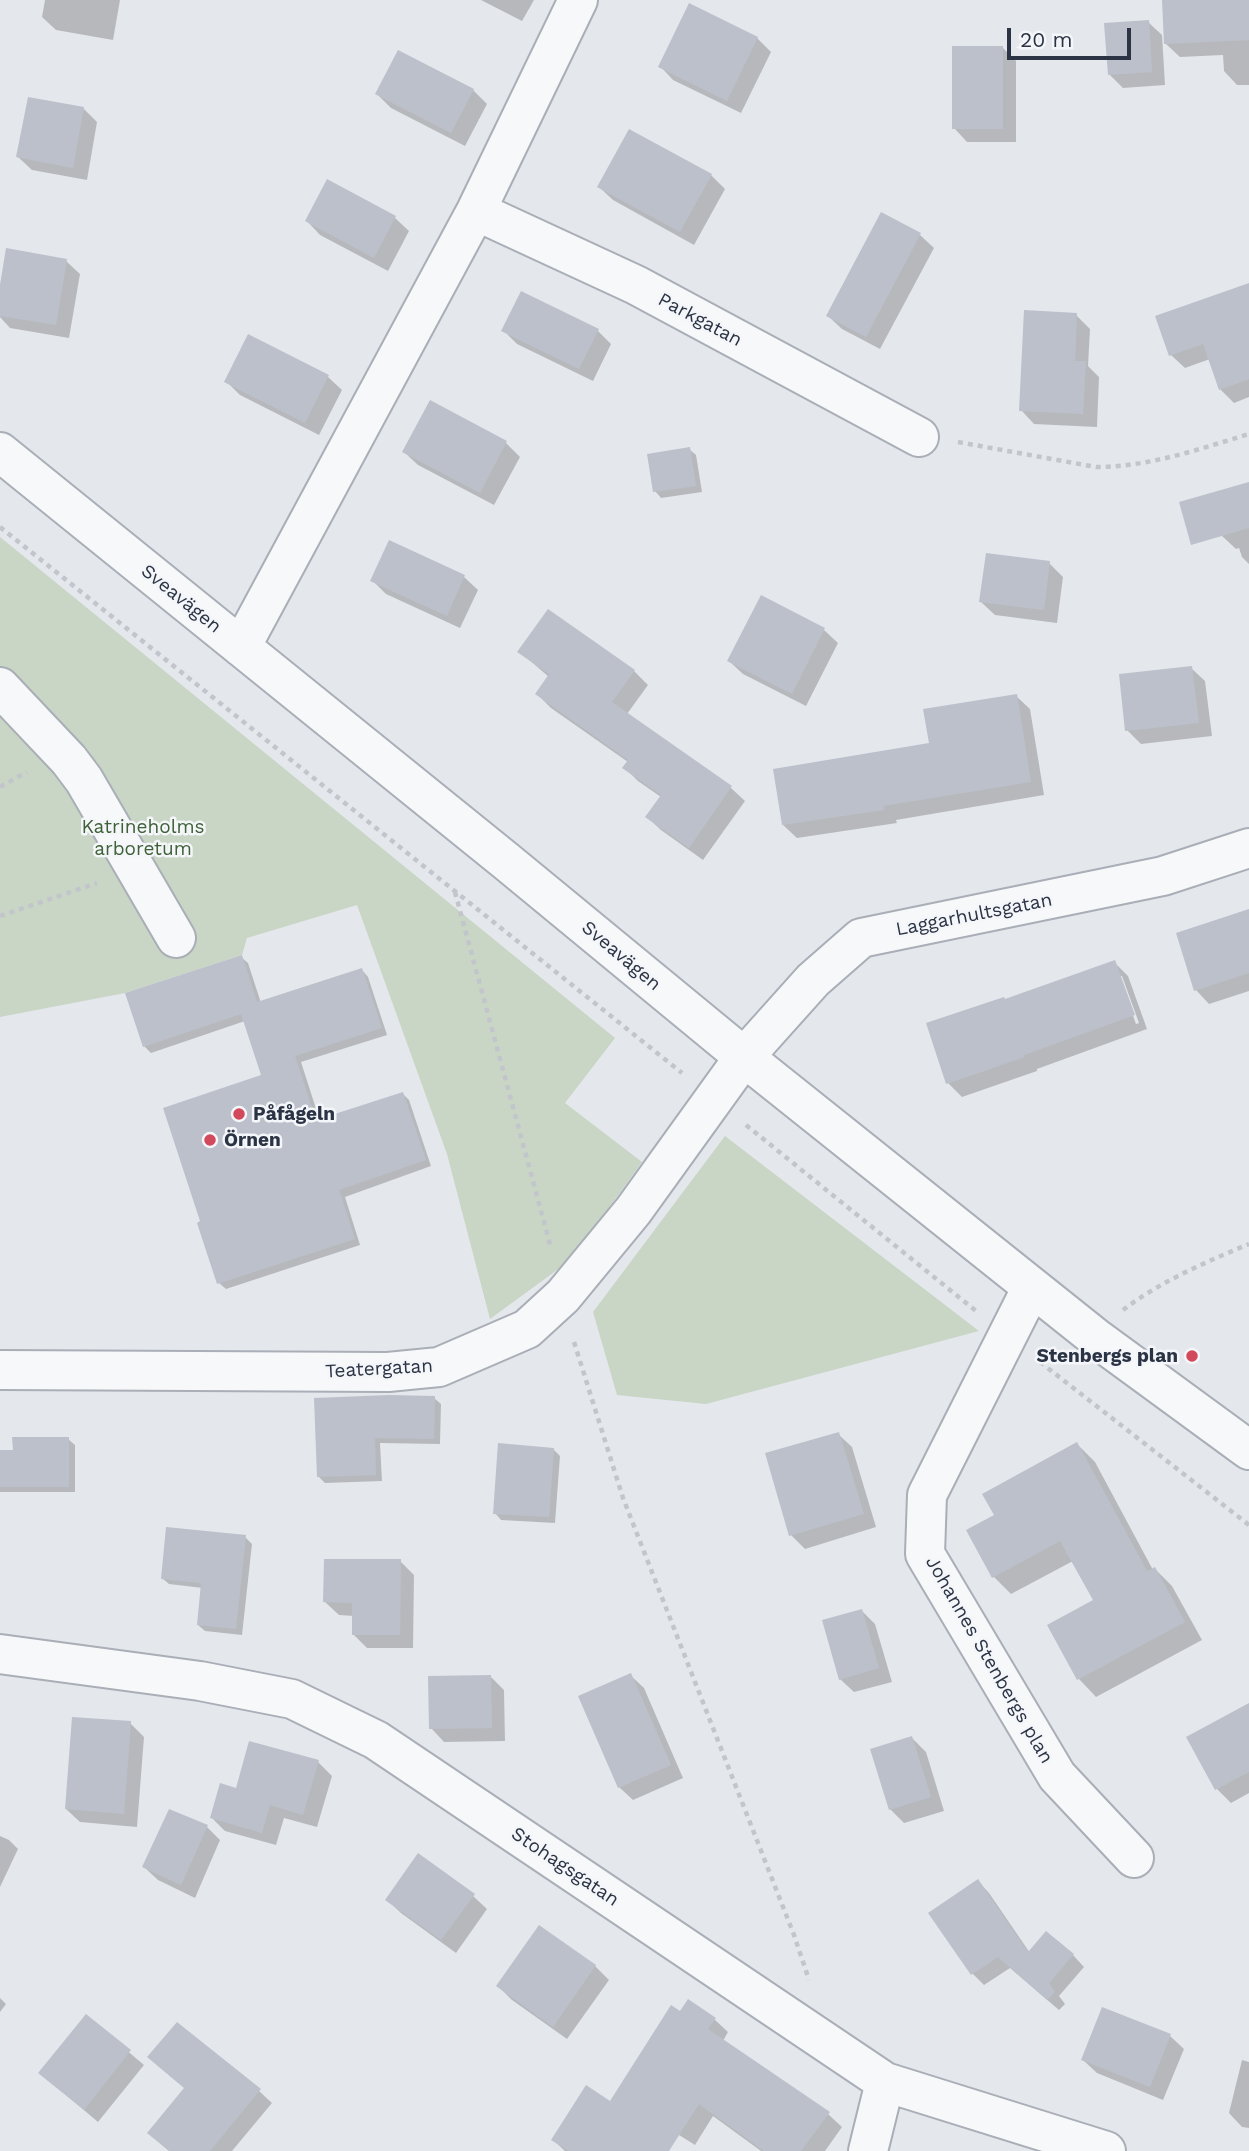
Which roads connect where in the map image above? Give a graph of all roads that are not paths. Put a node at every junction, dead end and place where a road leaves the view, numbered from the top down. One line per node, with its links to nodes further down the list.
1 (578, 0): 2 (street)
2 (476, 211): 3 (street, Parkgatan); 5 (street)
3 (919, 437)
4 (0, 452): 5 (street, Sveavägen)
5 (240, 647): 9 (street, Sveavägen)
6 (0, 687): 8 (street)
7 (1249, 848): 9 (street, Laggarhultsgatan)
8 (176, 938)
9 (744, 1057): 10 (street, Sveavägen); 11 (street, Teatergatan)
10 (1032, 1287): 12 (street, Sveavägen); 14 (street, Johannes Stenbergs plan)
11 (0, 1370)
12 (1249, 1450)
13 (0, 1654): 15 (street, Stohagsgatan)
14 (1134, 1858)
15 (885, 2082): 16 (street); 17 (street, Stohagsgatan)
16 (869, 2151)
17 (1106, 2151)

